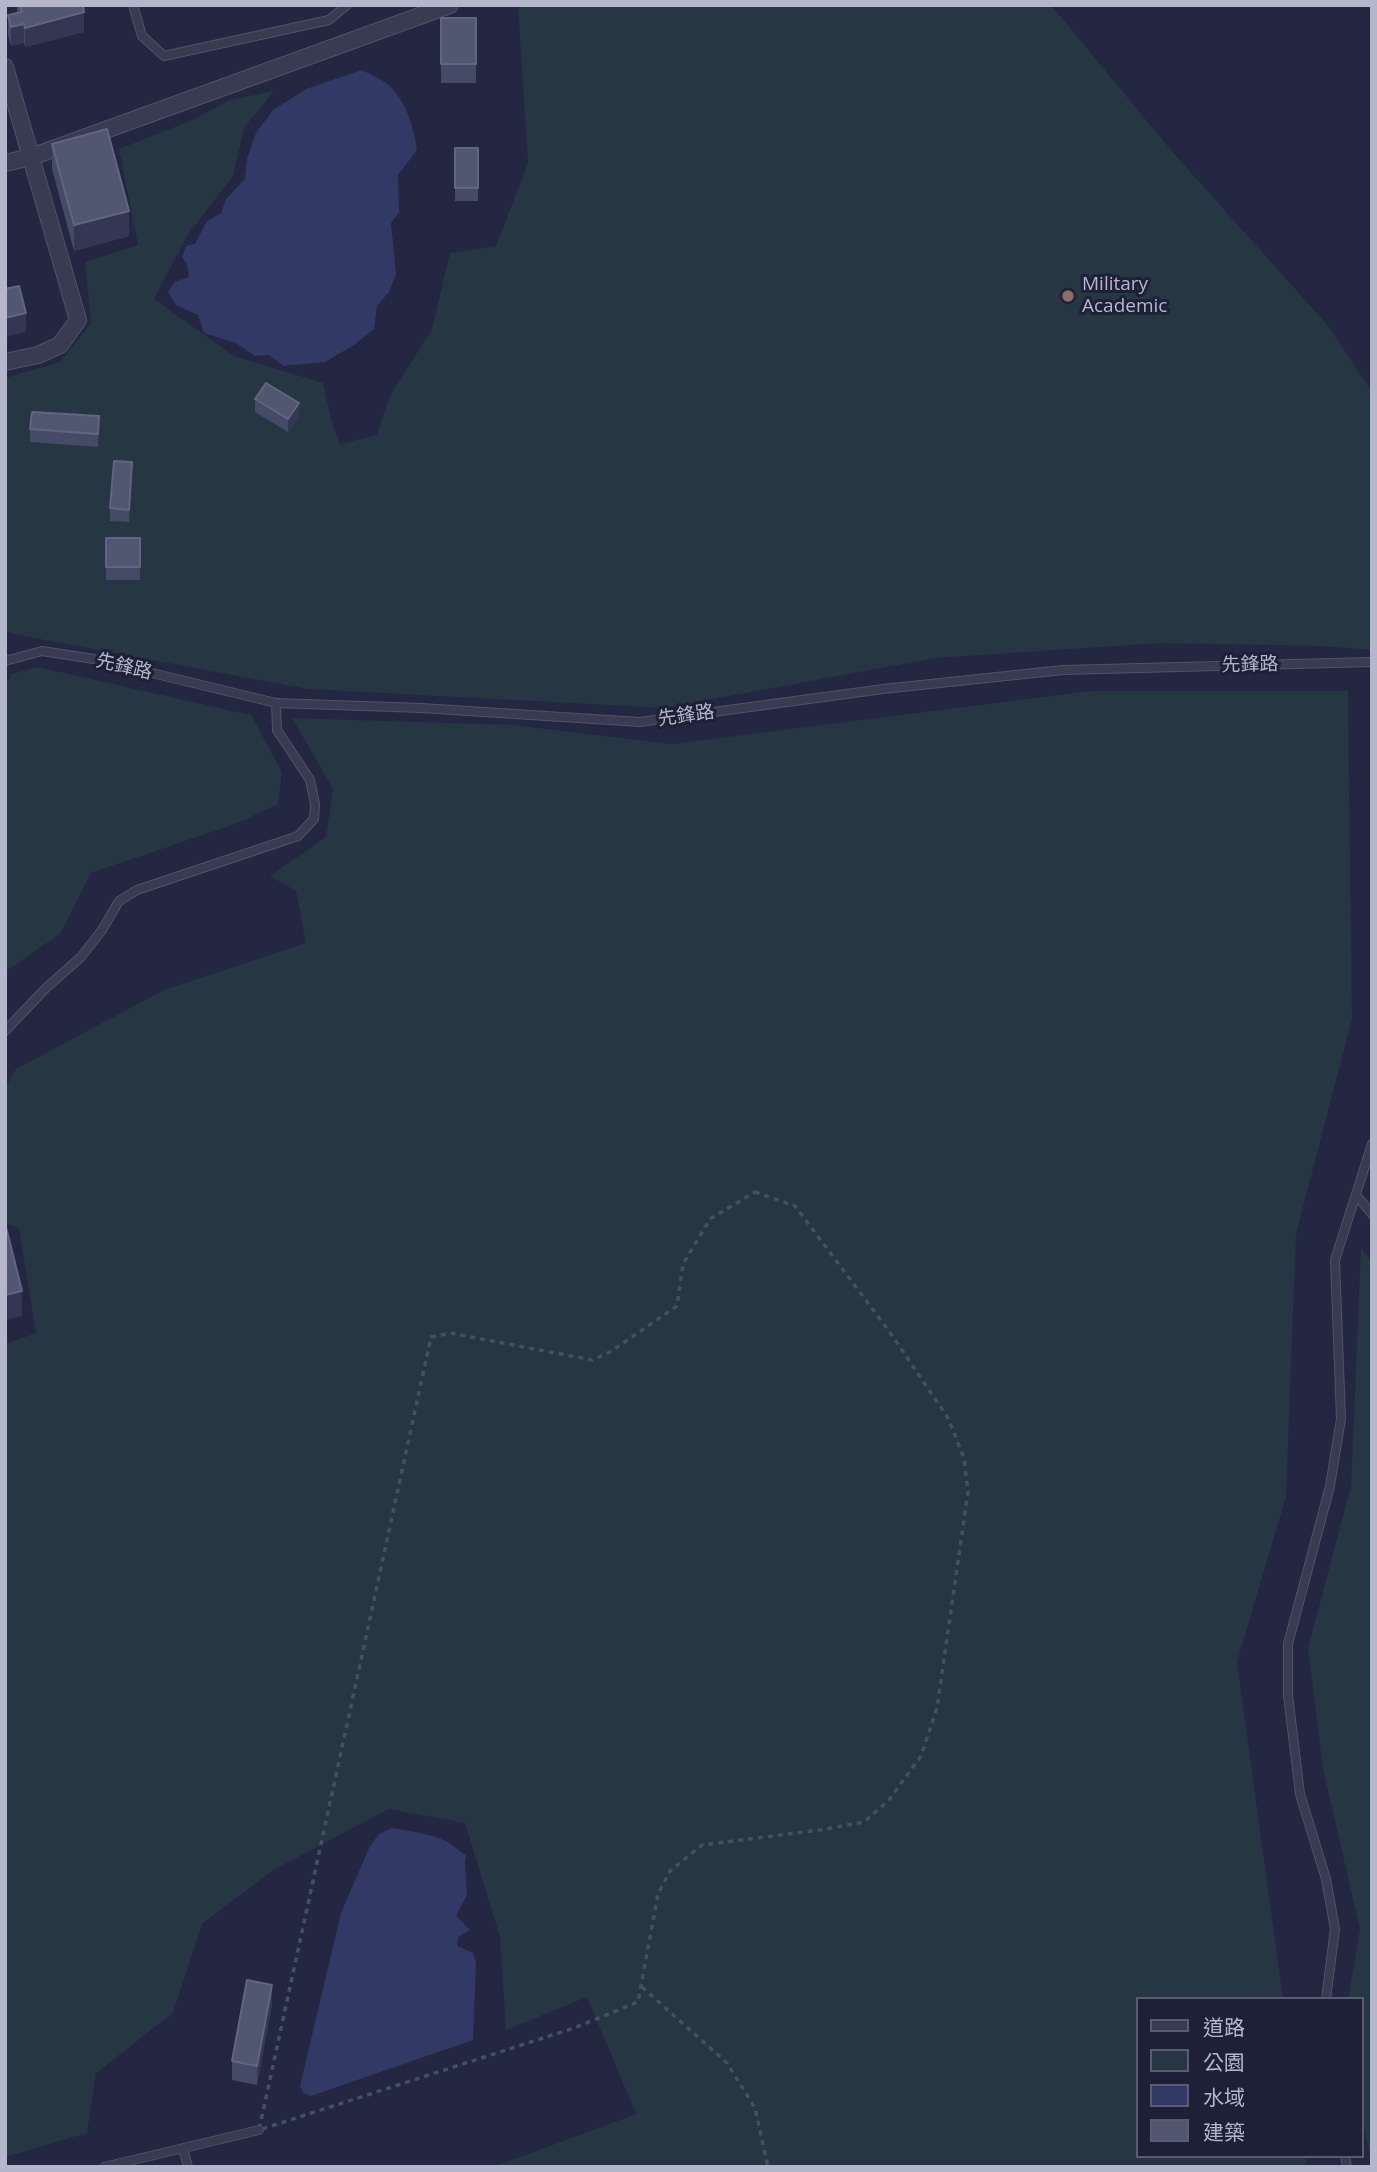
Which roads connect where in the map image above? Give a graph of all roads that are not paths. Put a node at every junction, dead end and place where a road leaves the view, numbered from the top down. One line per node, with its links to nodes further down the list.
1 (134, 5): 2 (lane)
2 (347, 5)
3 (450, 5): 5 (street)
4 (5, 67): 5 (street)
5 (31, 157): 6 (street); 7 (street)
6 (5, 163)
7 (5, 362)
8 (5, 662): 10 (lane, 先鋒路)
9 (1372, 662): 10 (lane, 先鋒路)
10 (276, 703): 11 (lane)
11 (5, 1031)
12 (1372, 1144): 13 (lane)
13 (1356, 1195): 14 (lane); 15 (lane)
14 (1372, 1214)
15 (1326, 1997)
16 (259, 2130): 17 (lane)
17 (183, 2148): 18 (lane); 19 (lane)
18 (104, 2167)
19 (188, 2167)

